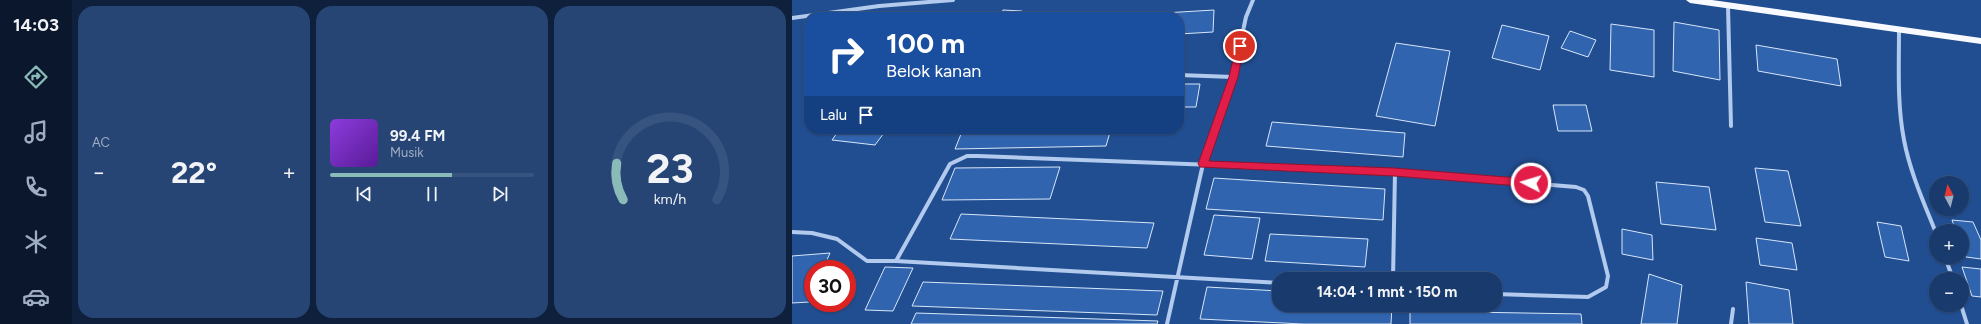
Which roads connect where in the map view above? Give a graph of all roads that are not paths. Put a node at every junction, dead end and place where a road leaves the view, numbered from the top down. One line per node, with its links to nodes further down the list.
1 (954, 0): 5 (street)
2 (1253, 0): 11 (street)
3 (1690, 0): 4 (main road)
4 (1728, 6): 8 (main road); 12 (street)
5 (836, 12)
6 (804, 16): 7 (street)
7 (792, 18)
8 (1899, 30): 9 (main road); 15 (street)
9 (1981, 41)
10 (1184, 75): 11 (street)
11 (1234, 77): 13 (street)
12 (1731, 126)
13 (1203, 164): 14 (street); 17 (street); 19 (street)
14 (1394, 172): 18 (street); 21 (street)
15 (1932, 224)
16 (792, 232): 17 (street)
17 (896, 261): 19 (street)
18 (1393, 272)
19 (1177, 276): 20 (street); 24 (street)
20 (1272, 282)
21 (1502, 294)
22 (1734, 309): 25 (street)
23 (1963, 312): 26 (street)
24 (1167, 324)
25 (1731, 324)
26 (1967, 324)

